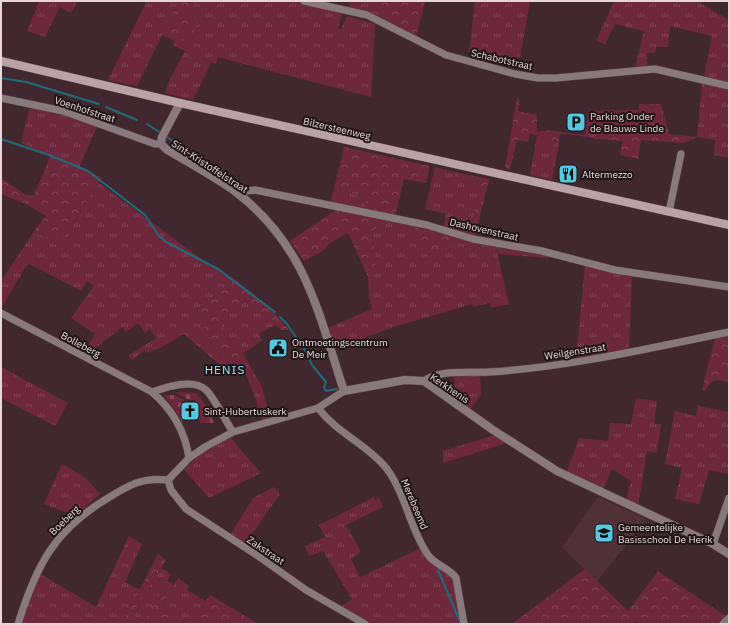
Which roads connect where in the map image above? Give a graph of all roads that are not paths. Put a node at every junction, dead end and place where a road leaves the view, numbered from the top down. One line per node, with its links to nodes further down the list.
1 (304, 1): 3 (street, Schabotstraat)
2 (1, 61): 5 (main road, Bilzersteenweg)
3 (729, 86)
4 (1, 98): 6 (street, Voenhofstraat)
5 (180, 103): 6 (street, Sint-Kristoffelstraat); 9 (main road, Bilzersteenweg)
6 (161, 144): 8 (street, Sint-Kristoffelstraat)
7 (681, 154): 9 (street)
8 (236, 192): 11 (street, Dashovenstraat); 15 (street, Sint-Kristoffelstraat)
9 (669, 212): 10 (main road, Bilzersteenweg)
10 (729, 225)
11 (729, 287)
12 (1, 313): 16 (street, Bolleberg)
13 (729, 332): 14 (street, Weilgenstraat)
14 (424, 381): 15 (street, Kerkhenis); 22 (street, Kerkhenis)
15 (344, 391): 17 (street, Kerkhenis)
16 (152, 392): 18 (street); 19 (street, Bolleberg)
17 (318, 408): 18 (street, Kerkhenis); 27 (street, Merebeemd)
18 (233, 432): 19 (street, Kerkhenis)
19 (189, 458): 20 (street, Kerkhenis)
20 (168, 480): 25 (street, Boeberg); 26 (street, Zakstraat)
21 (729, 498): 22 (street)
22 (713, 544): 23 (street, Kerkhenis)
23 (729, 554)
24 (729, 618): 28 (street)
25 (18, 624)
26 (365, 624)
27 (464, 624)
28 (722, 624)

